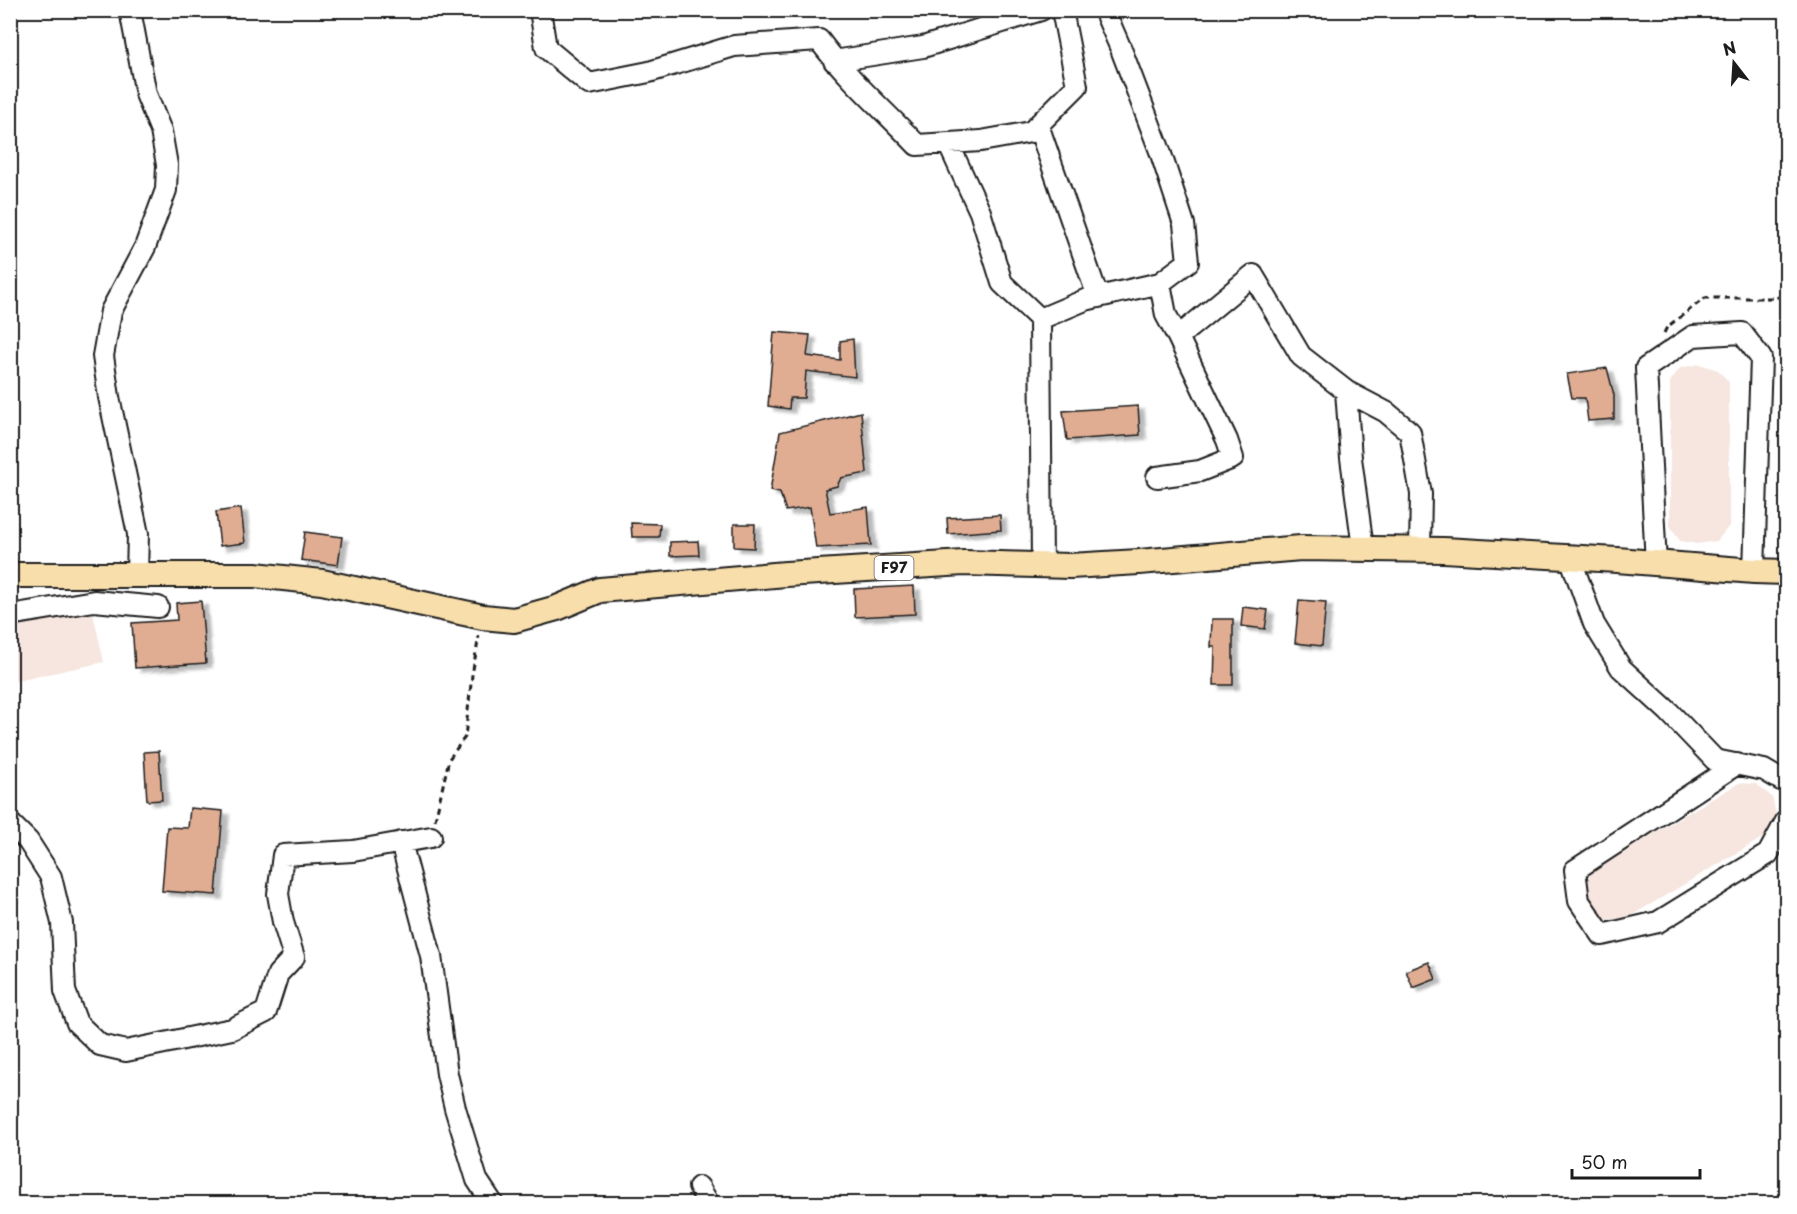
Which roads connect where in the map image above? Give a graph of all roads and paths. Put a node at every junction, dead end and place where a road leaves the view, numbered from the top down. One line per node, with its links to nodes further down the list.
1 (130, 10): 25 (street)
2 (540, 10): 6 (street)
3 (1041, 10): 6 (street)
4 (1062, 10): 7 (street)
5 (1104, 10): 9 (street)
6 (834, 61): 8 (street)
7 (1038, 125): 8 (street); 11 (street)
8 (948, 143): 12 (street)
9 (1160, 283): 11 (street); 13 (street)
10 (1786, 296): 14 (path)
11 (1098, 297): 12 (street)
12 (1040, 319): 20 (street)
13 (1178, 337): 15 (street); 16 (street)
14 (1662, 337)
15 (1346, 391): 17 (street); 18 (street)
16 (1157, 477)
17 (1363, 548): 18 (main road, F97); 20 (main road, F97)
18 (1420, 549): 19 (main road, F97)
19 (1570, 557): 21 (main road, F97); 29 (street)
20 (1042, 564): 28 (main road, F97)
21 (1656, 565): 22 (main road, F97); 22 (street)
22 (1754, 571): 23 (main road, F97)
23 (1786, 572)
24 (10, 575): 25 (main road, F97)
25 (137, 575): 28 (main road, F97)
26 (158, 607): 27 (street)
27 (10, 615)
28 (483, 617): 33 (path)
29 (1737, 764): 30 (street); 31 (street)
30 (1786, 783)
31 (1786, 821)
32 (10, 823): 34 (street)
33 (431, 837): 34 (street)
34 (401, 842): 35 (street)
35 (493, 1203)

